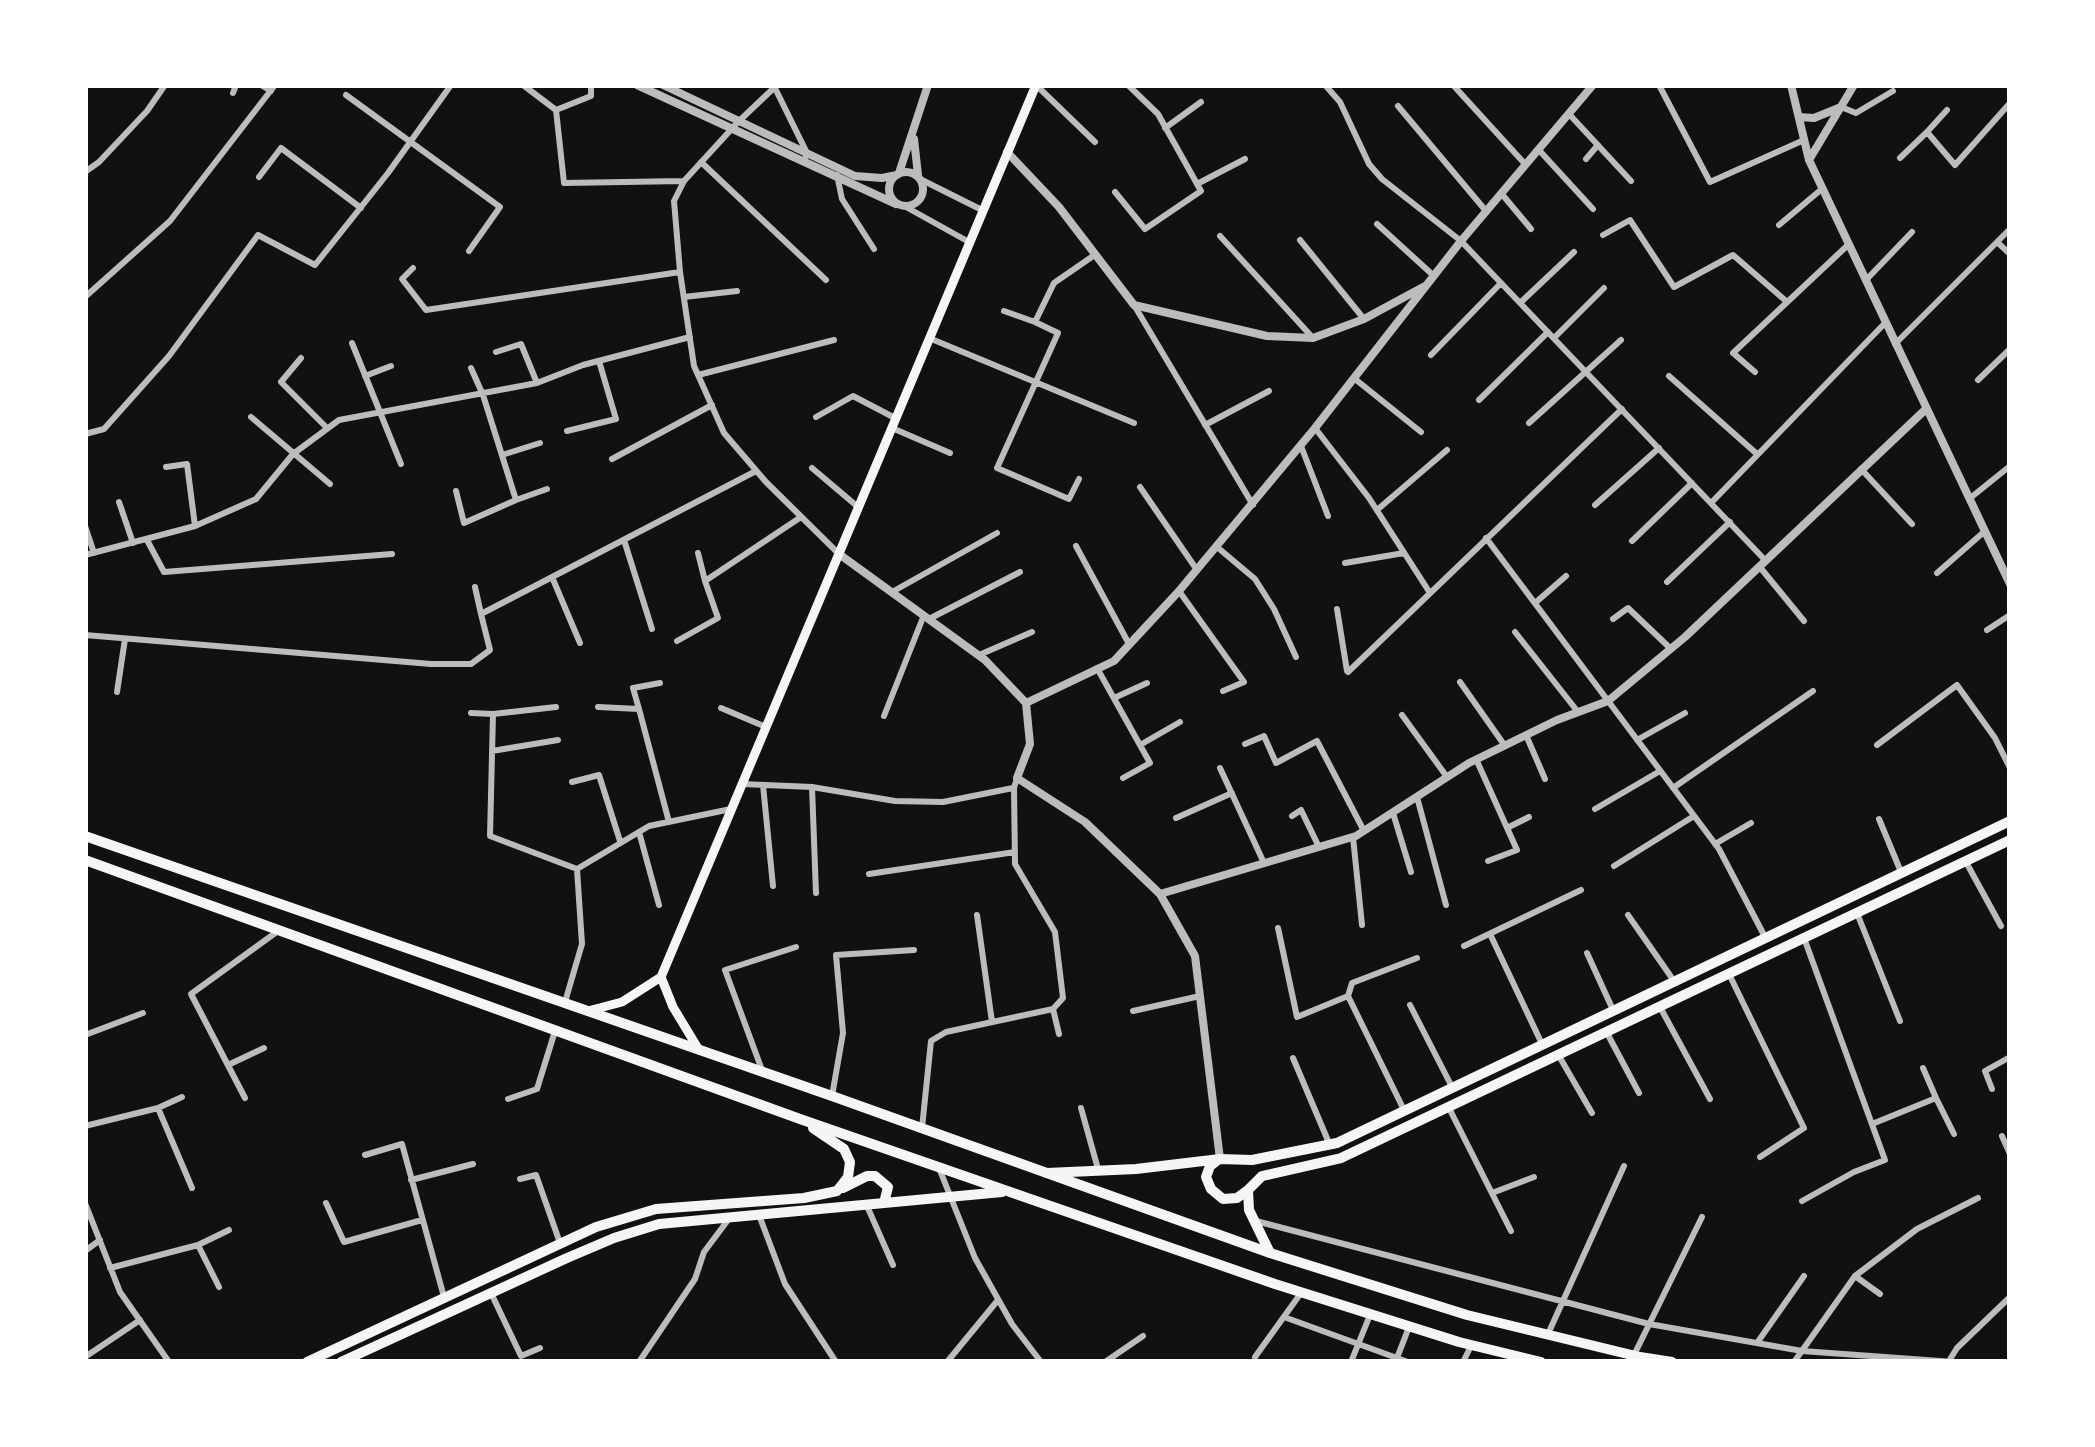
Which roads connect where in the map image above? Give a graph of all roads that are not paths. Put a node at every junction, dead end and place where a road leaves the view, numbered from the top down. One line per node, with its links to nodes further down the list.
1 (165, 85): 47 (street)
2 (261, 85): 18 (street)
3 (451, 85): 36 (street)
4 (523, 85): 25 (street)
5 (591, 85): 25 (street)
6 (637, 85): 31 (street)
7 (663, 85): 29 (street)
8 (928, 85): 33 (street)
9 (1036, 85): 35 (street); 39 (main road)
10 (1128, 85): 30 (street)
11 (1326, 85): 71 (street)
12 (1660, 85): 34 (street)
13 (1791, 85): 28 (street)
14 (1854, 85): 24 (street)
15 (775, 86): 29 (street); 40 (street)
16 (1456, 86): 46 (street)
17 (1588, 87): 27 (street)
18 (273, 88): 89 (street)
19 (1893, 91): 24 (street)
20 (346, 95): 36 (street)
21 (1201, 102): 30 (street)
22 (2010, 103): 32 (street)
23 (1398, 106): 62 (street)
24 (1841, 107): 28 (street); 44 (street)
25 (556, 110): 52 (street)
26 (1947, 110): 32 (street)
27 (1568, 112): 37 (street); 38 (street)
28 (1799, 117): 34 (street)
29 (738, 122): 31 (street); 40 (street)
30 (1165, 128): 54 (street)
31 (730, 130): 40 (street); 45 (street)
32 (1927, 132): 41 (street)
33 (913, 135): 49 (street); 51 (street)
34 (1804, 140): 44 (street)
35 (1096, 142)
36 (409, 144): 59 (street); 75 (street)
37 (1598, 146): 43 (street); 53 (street)
38 (1538, 149): 46 (street); 61 (street)
39 (1007, 152): 60 (main road); 78 (street)
40 (806, 157): 48 (street)
41 (1900, 158)
42 (1245, 159): 54 (street)
43 (1586, 160)
44 (1809, 160): 55 (street)
45 (702, 162): 52 (street); 83 (street)
46 (1525, 164): 57 (street)
47 (85, 172)
48 (838, 173): 49 (street); 58 (street); 76 (street)
49 (898, 174): 51 (street); 58 (street)
50 (259, 177): 59 (street)
51 (919, 178): 58 (street); 60 (street)
52 (684, 181): 81 (street)
53 (1631, 181)
54 (1197, 184): 56 (street)
55 (1822, 188): 64 (street); 74 (street)
56 (1114, 192)
57 (1501, 193): 62 (street); 66 (street)
58 (901, 205): 72 (street)
59 (360, 208): 139 (street)
60 (982, 210): 72 (main road)
61 (1592, 210)
62 (1486, 211): 71 (street)
63 (1378, 224): 82 (street)
64 (1778, 226)
65 (2010, 229): 73 (street)
66 (1531, 230)
67 (1912, 232): 84 (street)
68 (1603, 235): 91 (street)
69 (1220, 236): 101 (street)
70 (1300, 240): 95 (street)
71 (1461, 241): 82 (street); 85 (street)
72 (969, 242): 100 (main road)
73 (1997, 242): 79 (street); 105 (street)
74 (1848, 244): 84 (street); 91 (street)
75 (469, 250)
76 (874, 250)
77 (1574, 252): 92 (street)
78 (1096, 254): 93 (street); 96 (street)
79 (2010, 254)
80 (413, 268): 81 (street)
81 (680, 272): 90 (street)
82 (1434, 276): 86 (street)
83 (826, 280)
84 (1866, 280): 97 (street)
85 (1501, 283): 92 (street); 108 (street)
86 (1427, 284): 95 (street); 119 (street)
87 (1604, 288): 98 (street)
88 (737, 291): 90 (street)
89 (85, 297)
90 (684, 297): 99 (street)
91 (1786, 301): 114 (street)
92 (1520, 303): 98 (street)
93 (1134, 305): 101 (street); 134 (street)
94 (1004, 311): 96 (street)
95 (1364, 319): 101 (street)
96 (1035, 322): 118 (street)
97 (1886, 322): 105 (street); 146 (street)
98 (1551, 335): 113 (street); 124 (street)
99 (690, 337): 110 (street); 116 (street)
100 (929, 338): 118 (street); 131 (main road)
101 (1313, 338)
102 (834, 340): 116 (street)
103 (1621, 340): 113 (street)
104 (352, 343): 115 (street)
105 (1896, 344): 126 (street)
106 (2010, 349): 120 (street)
107 (496, 352): 121 (street)
108 (1432, 355)
109 (301, 358): 135 (street)
110 (598, 361): 121 (street); 137 (street)
111 (391, 366): 115 (street)
112 (471, 368): 123 (street)
113 (1586, 372): 127 (street); 133 (street)
114 (1754, 372)
115 (365, 376): 128 (street)
116 (698, 376): 125 (street)
117 (1669, 376): 146 (street)
118 (1036, 379): 132 (street); 155 (street)
119 (1355, 379): 136 (street); 138 (street)
120 (1978, 380)
121 (536, 383): 123 (street)
122 (1268, 391): 134 (street)
123 (484, 395): 128 (street); 147 (street)
124 (1479, 400)
125 (712, 405): 148 (street); 154 (street)
126 (1926, 408): 153 (street); 161 (street)
127 (1622, 409): 142 (street); 177 (street)
128 (380, 413): 135 (street); 149 (street)
129 (251, 417): 145 (street)
130 (816, 417): 131 (street)
131 (893, 423): 144 (street); 167 (main road)
132 (1134, 423)
133 (1529, 423)
134 (1205, 425): 165 (street)
135 (327, 428): 145 (street)
136 (1315, 428): 141 (street); 168 (street)
137 (568, 432)
138 (1421, 432)
139 (85, 434)
140 (540, 443): 147 (street)
141 (1301, 446): 165 (street); 169 (street)
142 (1659, 448): 156 (street); 166 (street)
143 (1448, 450): 168 (street)
144 (950, 453)
145 (293, 454): 157 (street); 174 (street)
146 (1757, 454): 164 (street)
147 (502, 455): 162 (street)
148 (612, 458)
149 (401, 464)
150 (2010, 466): 161 (street)
151 (166, 467): 174 (street)
152 (812, 468): 167 (street)
153 (1861, 469): 172 (street); 189 (street)
154 (756, 471): 170 (street); 179 (street)
155 (1080, 478)
156 (1692, 483): 164 (street); 180 (street)
157 (330, 484)
158 (1140, 487): 191 (street)
159 (547, 489): 162 (street)
160 (456, 491): 162 (street)
161 (1969, 499): 175 (street)
162 (516, 500)
163 (120, 502): 181 (street)
164 (1711, 503): 171 (street)
165 (1253, 504): 183 (street)
166 (1595, 506)
167 (858, 507): 188 (main road)
168 (1377, 510): 185 (street)
169 (1328, 516)
170 (801, 517): 188 (street); 196 (street)
171 (1730, 522): 189 (street); 197 (street)
172 (1912, 524)
173 (85, 526): 186 (street)
174 (195, 526): 178 (street)
175 (1984, 531): 193 (street); 198 (street)
176 (997, 533): 200 (street)
177 (1486, 538): 202 (street); 203 (street)
178 (147, 540): 181 (street); 187 (street)
179 (624, 540): 195 (street); 210 (street)
180 (1632, 541)
181 (133, 544): 186 (street)
182 (1076, 546): 218 (street)
183 (1217, 547): 191 (street); 221 (street)
184 (698, 553): 196 (street)
185 (1404, 553): 190 (street); 202 (street)
186 (90, 554)
187 (392, 554)
188 (838, 554): 200 (street); 243 (main road)
189 (1761, 562): 209 (street); 219 (street)
190 (1345, 563)
191 (1197, 570): 201 (street)
192 (1020, 572): 207 (street)
193 (1938, 572)
194 (1566, 576): 203 (street)
195 (552, 577): 205 (street); 217 (street)
196 (705, 581): 216 (street)
197 (1667, 582)
198 (2010, 584)
199 (474, 587): 205 (street)
200 (892, 592): 207 (street)
201 (1179, 592): 218 (street); 227 (street)
202 (1430, 593): 204 (street)
203 (1535, 603): 230 (street)
204 (1336, 609)
205 (481, 614): 215 (street)
206 (2010, 615): 211 (street)
207 (926, 617): 220 (street); 241 (street)
208 (1612, 619): 219 (street)
209 (1804, 620)
210 (652, 628)
211 (1987, 630)
212 (1032, 632): 220 (street)
213 (1515, 632): 236 (street)
214 (85, 635): 215 (street)
215 (125, 639): 228 (street)
216 (677, 642)
217 (580, 643)
218 (1129, 644): 222 (street)
219 (1671, 649): 230 (street)
220 (979, 655): 231 (street)
221 (1296, 657)
222 (1098, 668): 229 (street); 231 (street)
223 (1147, 682): 229 (street)
224 (1460, 682): 250 (street)
225 (660, 684): 234 (street)
226 (1814, 690): 265 (street)
227 (1223, 691)
228 (118, 692)
229 (1114, 698): 248 (street)
230 (1608, 701): 236 (street); 246 (street)
231 (1026, 703): 257 (street)
232 (556, 707): 239 (street)
233 (598, 707): 234 (street)
234 (639, 708): 277 (street)
235 (721, 708): 243 (street)
236 (1578, 712): 244 (street)
237 (1685, 713): 246 (street)
238 (471, 714): 239 (street)
239 (493, 714): 251 (street)
240 (1402, 715): 256 (street)
241 (884, 716)
242 (1180, 722): 248 (street)
243 (766, 727): 261 (main road)
244 (1526, 735): 250 (street); 259 (street)
245 (558, 740): 251 (street)
246 (1637, 740): 255 (street)
247 (1245, 744): 280 (street)
248 (1140, 745): 258 (street)
249 (1877, 745): 254 (street)
250 (1505, 746): 252 (street)
251 (492, 751): 296 (street)
252 (1476, 760): 256 (street); 279 (street)
253 (1220, 768): 266 (street)
254 (2010, 768)
255 (1660, 770): 265 (street); 269 (street)
256 (1447, 777): 267 (street)
257 (1018, 778): 264 (street); 303 (street)
258 (1123, 778)
259 (1545, 778)
260 (572, 782): 286 (street)
261 (742, 784): 262 (street); 268 (main road)
262 (763, 785): 263 (street); 300 (street)
263 (812, 787): 264 (street); 302 (street)
264 (1014, 788): 290 (street)
265 (1673, 788): 272 (street)
266 (1232, 793): 274 (street); 294 (street)
267 (1417, 796): 270 (street); 304 (street)
268 (732, 808): 277 (street); 322 (main road)
269 (1595, 808)
270 (1393, 812): 280 (street); 297 (street)
271 (1292, 816): 288 (street)
272 (1694, 816): 287 (street); 295 (street)
273 (1528, 817): 279 (street)
274 (1176, 818)
275 (1880, 818): 298 (street)
276 (2010, 821): 282 (main road)
277 (669, 822): 281 (street)
278 (1751, 823): 287 (street)
279 (1507, 828): 292 (street)
280 (1364, 831): 284 (street)
281 (639, 832): 286 (street); 305 (street)
282 (1986, 832): 289 (main road); 298 (main road)
283 (85, 836): 326 (main road)
284 (1353, 837): 288 (street); 309 (street)
285 (2010, 840): 289 (main road)
286 (620, 841): 296 (street)
287 (1715, 844): 314 (street)
288 (1320, 847): 294 (street)
289 (1993, 848): 293 (main road)
290 (1015, 852): 299 (street); 329 (street)
291 (85, 860): 312 (main road)
292 (1488, 861)
293 (1966, 861): 306 (main road); 310 (street)
294 (1264, 863): 303 (street)
295 (1614, 866)
296 (577, 870): 326 (street)
297 (1411, 872)
298 (1901, 872): 314 (main road)
299 (869, 874)
300 (773, 886)
301 (1581, 890): 313 (street)
302 (816, 893)
303 (1160, 894): 324 (street)
304 (1446, 905)
305 (659, 906)
306 (1856, 913): 315 (main road); 334 (street)
307 (977, 915): 335 (street)
308 (1628, 916): 323 (street)
309 (1362, 925)
310 (2001, 926)
311 (1278, 928): 325 (street)
312 (279, 930): 336 (main road); 346 (street)
313 (1490, 934): 316 (street); 340 (street)
314 (1765, 937): 323 (main road)
315 (1804, 938): 321 (main road); 364 (street)
316 (1464, 946)
317 (796, 947): 348 (street)
318 (914, 950): 352 (street)
319 (1588, 953): 330 (street)
320 (1417, 958): 325 (street)
321 (1729, 974): 328 (main road); 372 (street)
322 (662, 977): 331 (main road); 342 (main road)
323 (1674, 981): 330 (main road)
324 (1200, 996): 332 (street); 373 (street)
325 (1348, 996): 361 (street)
326 (565, 1004): 331 (main road)
327 (1410, 1005): 349 (street)
328 (1660, 1007): 337 (main road); 357 (street)
329 (1053, 1009): 335 (street); 338 (street)
330 (1613, 1010): 340 (main road)
331 (586, 1011): 342 (main road)
332 (1133, 1012)
333 (142, 1013): 339 (street)
334 (1900, 1021)
335 (992, 1022): 366 (street)
336 (556, 1030): 356 (street); 363 (main road)
337 (1606, 1033): 343 (main road); 351 (street)
338 (1058, 1034)
339 (85, 1035)
340 (1542, 1044): 349 (main road)
341 (264, 1048): 346 (street)
342 (699, 1050): 348 (main road)
343 (1559, 1056): 360 (main road); 362 (street)
344 (2010, 1057): 350 (street)
345 (1293, 1058): 369 (street)
346 (228, 1065): 354 (street)
347 (1923, 1068): 355 (street)
348 (762, 1072): 352 (main road)
349 (1452, 1087): 361 (main road)
350 (1992, 1089)
351 (1639, 1093)
352 (832, 1096): 366 (main road)
353 (182, 1097): 358 (street)
354 (245, 1098)
355 (1936, 1098): 364 (street); 367 (street)
356 (508, 1099)
357 (1710, 1100)
358 (158, 1108): 365 (street); 382 (street)
359 (1082, 1108): 377 (street)
360 (1449, 1108): 383 (main road); 386 (street)
361 (1404, 1110): 369 (main road)
362 (1592, 1112)
363 (800, 1119): 376 (main road); 384 (main road)
364 (1872, 1124): 389 (street)
365 (85, 1126)
366 (922, 1129): 378 (main road)
367 (1954, 1134)
368 (2002, 1136): 370 (street)
369 (1329, 1144): 373 (main road)
370 (2010, 1154)
371 (365, 1155): 381 (street)
372 (1760, 1156)
373 (1220, 1159): 377 (main road); 383 (main road)
374 (472, 1164): 381 (street)
375 (1624, 1166): 417 (street)
376 (938, 1167): 385 (main road); 387 (street)
377 (1099, 1170): 378 (main road)
378 (1041, 1173): 405 (main road)
379 (1534, 1176): 386 (street)
380 (520, 1178): 402 (street)
381 (411, 1180): 397 (street)
382 (192, 1188)
383 (1248, 1190): 398 (main road)
384 (837, 1191): 392 (main road); 402 (main road)
385 (1008, 1191): 387 (main road); 412 (main road)
386 (1492, 1193): 400 (street)
387 (948, 1198): 392 (main road); 416 (street)
388 (1978, 1198): 409 (street)
389 (1802, 1201)
390 (85, 1203): 401 (street)
391 (326, 1203): 397 (street)
392 (884, 1204): 393 (main road)
393 (868, 1206): 394 (main road); 406 (street)
394 (760, 1214): 395 (main road); 440 (street)
395 (733, 1215): 411 (main road); 439 (street)
396 (1702, 1217): 421 (street)
397 (422, 1220): 414 (street)
398 (1254, 1220): 405 (main road); 417 (street)
399 (229, 1230): 403 (street)
400 (1510, 1231)
401 (100, 1240): 404 (street); 407 (street)
402 (560, 1243): 414 (main road)
403 (198, 1245): 407 (street); 410 (street)
404 (85, 1250)
405 (1270, 1254): 423 (main road)
406 (893, 1266)
407 (110, 1268): 420 (street)
408 (1804, 1276): 426 (street)
409 (1855, 1276): 413 (street); 430 (street)
410 (220, 1288)
411 (491, 1292): 428 (street); 429 (main road)
412 (1302, 1292): 418 (main road); 419 (street)
413 (1880, 1294)
414 (444, 1297): 436 (main road)
415 (2010, 1297): 450 (street)
416 (998, 1300): 441 (street); 442 (street)
417 (1562, 1303): 421 (street); 423 (street)
418 (1370, 1314): 422 (main road); 425 (street)
419 (1284, 1317): 425 (street); 432 (street)
420 (140, 1320): 433 (street); 435 (street)
421 (1649, 1324): 426 (street); 431 (street)
422 (1410, 1326): 427 (main road); 434 (street)
423 (1548, 1335): 431 (main road)
424 (1142, 1336): 443 (street)
425 (1359, 1343): 434 (street); 444 (street)
426 (1757, 1343): 430 (street)
427 (1471, 1345): 446 (street); 447 (main road)
428 (540, 1348)
429 (368, 1349): 437 (main road); 438 (street)
430 (1802, 1350): 449 (street); 450 (street)
431 (1634, 1356): 448 (main road)
432 (1255, 1357)
433 (85, 1358)
434 (1396, 1360): 445 (street)
435 (169, 1362)
436 (307, 1362)
437 (341, 1362)
438 (366, 1362)
439 (639, 1362)
440 (836, 1362)
441 (947, 1362)
442 (1040, 1362)
443 (1104, 1362)
444 (1351, 1362)
445 (1408, 1362)
446 (1462, 1362)
447 (1541, 1362)
448 (1672, 1362)
449 (1794, 1362)
450 (1951, 1362)

